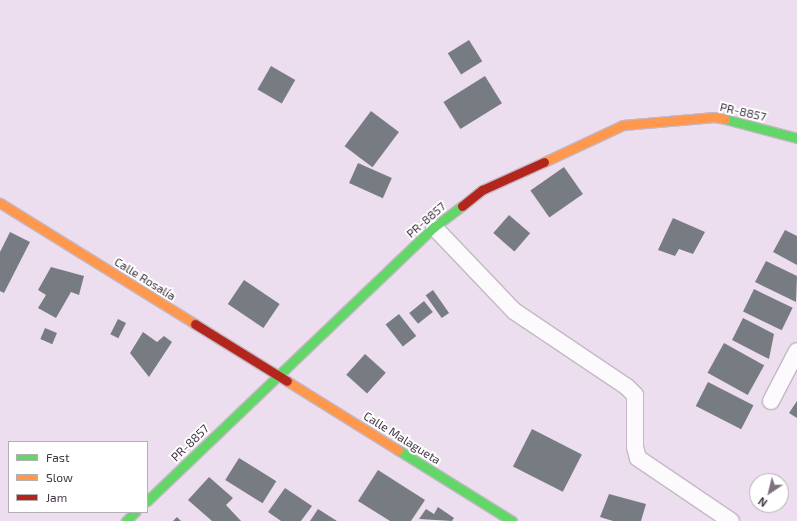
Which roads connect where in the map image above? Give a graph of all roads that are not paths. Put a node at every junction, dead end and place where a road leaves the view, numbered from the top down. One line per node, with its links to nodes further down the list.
1 (797, 138): 3 (street, PR-8857 / PR-8857)
2 (0, 203): 5 (street, Calle Rosalía)
3 (434, 227): 5 (street, PR-8857); 11 (street)
4 (797, 351): 6 (street)
5 (278, 375): 7 (street, PR-8857); 10 (street, Calle Malagueta)
6 (771, 400)
7 (148, 500)
8 (134, 513): 9 (street)
9 (126, 521)
10 (512, 521)
11 (731, 521)

